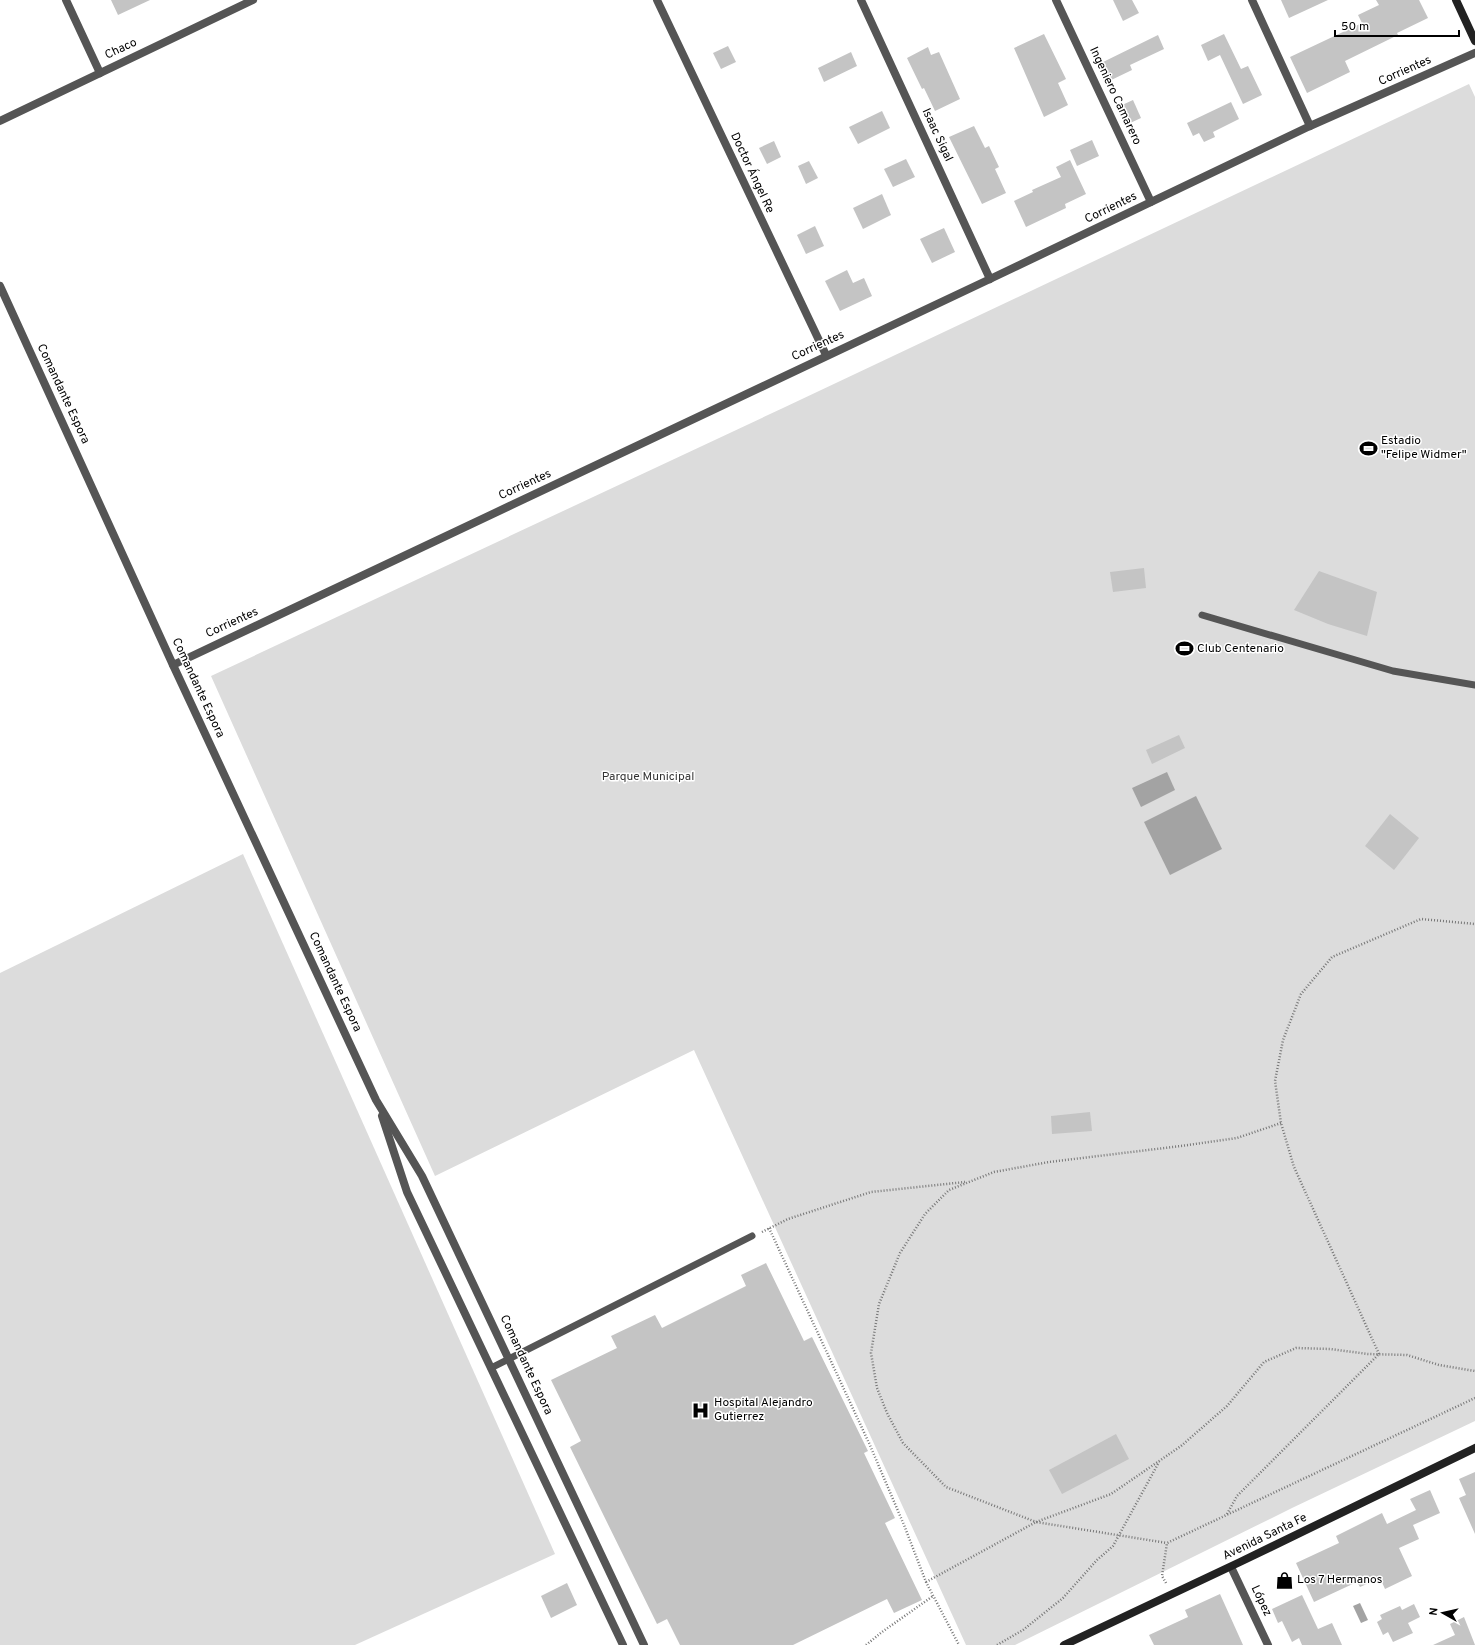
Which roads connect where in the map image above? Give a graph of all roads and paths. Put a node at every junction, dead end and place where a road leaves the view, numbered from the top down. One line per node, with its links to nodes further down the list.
1 (66, 0): 10 (street)
2 (253, 0): 10 (street, Chaco)
3 (657, 0): 16 (street, Doctor Ángel Re)
4 (861, 0): 14 (street, Isaac Sigal)
5 (1056, 0): 13 (street, Ingeniero Camarero)
6 (1252, 0): 12 (street)
7 (1456, 0): 8 (main road)
8 (1475, 41)
9 (1475, 53): 12 (street, Corrientes)
10 (100, 73): 11 (street, Chaco)
11 (0, 121)
12 (1310, 126): 13 (street, Corrientes)
13 (1151, 202): 14 (street, Corrientes)
14 (990, 279): 16 (street, Corrientes)
15 (0, 286): 18 (street, Comandante Espora)
16 (826, 355): 18 (street, Corrientes)
17 (1202, 615): 19 (lane)
18 (173, 665): 21 (street, Comandante Espora)
19 (1475, 685)
20 (1475, 924): 22 (path)
21 (376, 1100): 27 (street, Comandante Espora); 28 (street, Comandante Espora)
22 (1281, 1123): 23 (path); 26 (path)
23 (969, 1182): 24 (path); 34 (path)
24 (769, 1228): 25 (path); 38 (path)
25 (752, 1236): 27 (lane)
26 (1379, 1354): 29 (path); 32 (path); 33 (path)
27 (509, 1358): 28 (lane); 42 (street, Comandante Espora)
28 (491, 1368): 41 (street, Comandante Espora)
29 (1475, 1371)
30 (1475, 1398): 33 (path)
31 (1475, 1448): 37 (main road, Avenida Santa Fe)
32 (1159, 1461): 34 (path); 35 (path)
33 (1227, 1514): 36 (path)
34 (1036, 1522): 35 (path); 38 (path)
35 (1118, 1535): 36 (path); 45 (path)
36 (1167, 1543): 39 (path)
37 (1231, 1567): 39 (main road, Avenida Santa Fe); 47 (street, López)
38 (926, 1582): 40 (path)
39 (1171, 1595): 46 (main road, Avenida Santa Fe)
40 (933, 1596): 43 (path); 44 (path)
41 (623, 1645)
42 (644, 1645)
43 (866, 1645)
44 (959, 1645)
45 (997, 1645)
46 (1064, 1645)
47 (1268, 1645)

